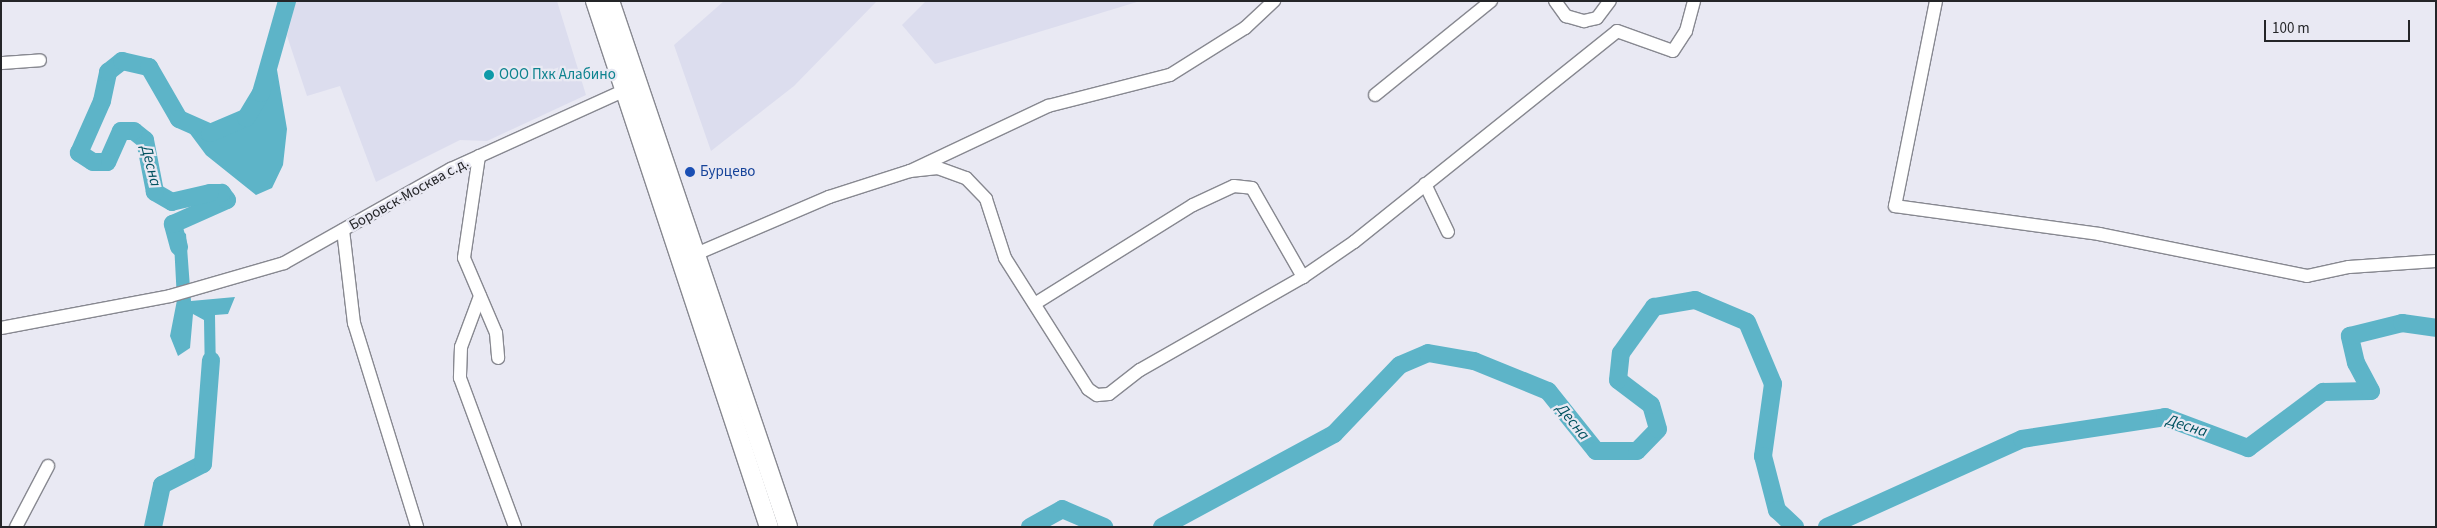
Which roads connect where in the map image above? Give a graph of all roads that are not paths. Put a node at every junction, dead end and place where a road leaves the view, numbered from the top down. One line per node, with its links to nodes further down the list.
1 (595, 1): 11 (highway)
2 (610, 1): 18 (highway)
3 (1274, 1): 14 (street)
4 (1491, 1): 12 (street)
5 (1554, 1): 6 (street)
6 (1610, 1)
7 (1694, 1): 15 (street)
8 (1936, 1): 19 (street)
9 (40, 60): 10 (street)
10 (1, 63)
11 (622, 90): 13 (street, Боровск-Москва с.д.); 29 (highway)
12 (1375, 95)
13 (479, 156): 16 (street, Боровск-Москва с.д.); 21 (street)
14 (910, 171): 18 (street); 22 (street)
15 (1425, 184): 17 (street); 20 (street)
16 (343, 230): 23 (street, Боровск-Москва с.д.); 27 (street)
17 (1448, 232)
18 (696, 254): 30 (highway)
19 (2436, 261)
20 (1303, 277): 22 (street); 22 (street)
21 (480, 296): 24 (street); 28 (street)
22 (1036, 303)
23 (1, 328)
24 (498, 358)
25 (48, 466): 26 (street)
26 (16, 527)
27 (417, 527)
28 (515, 527)
29 (769, 527)
30 (788, 527)

